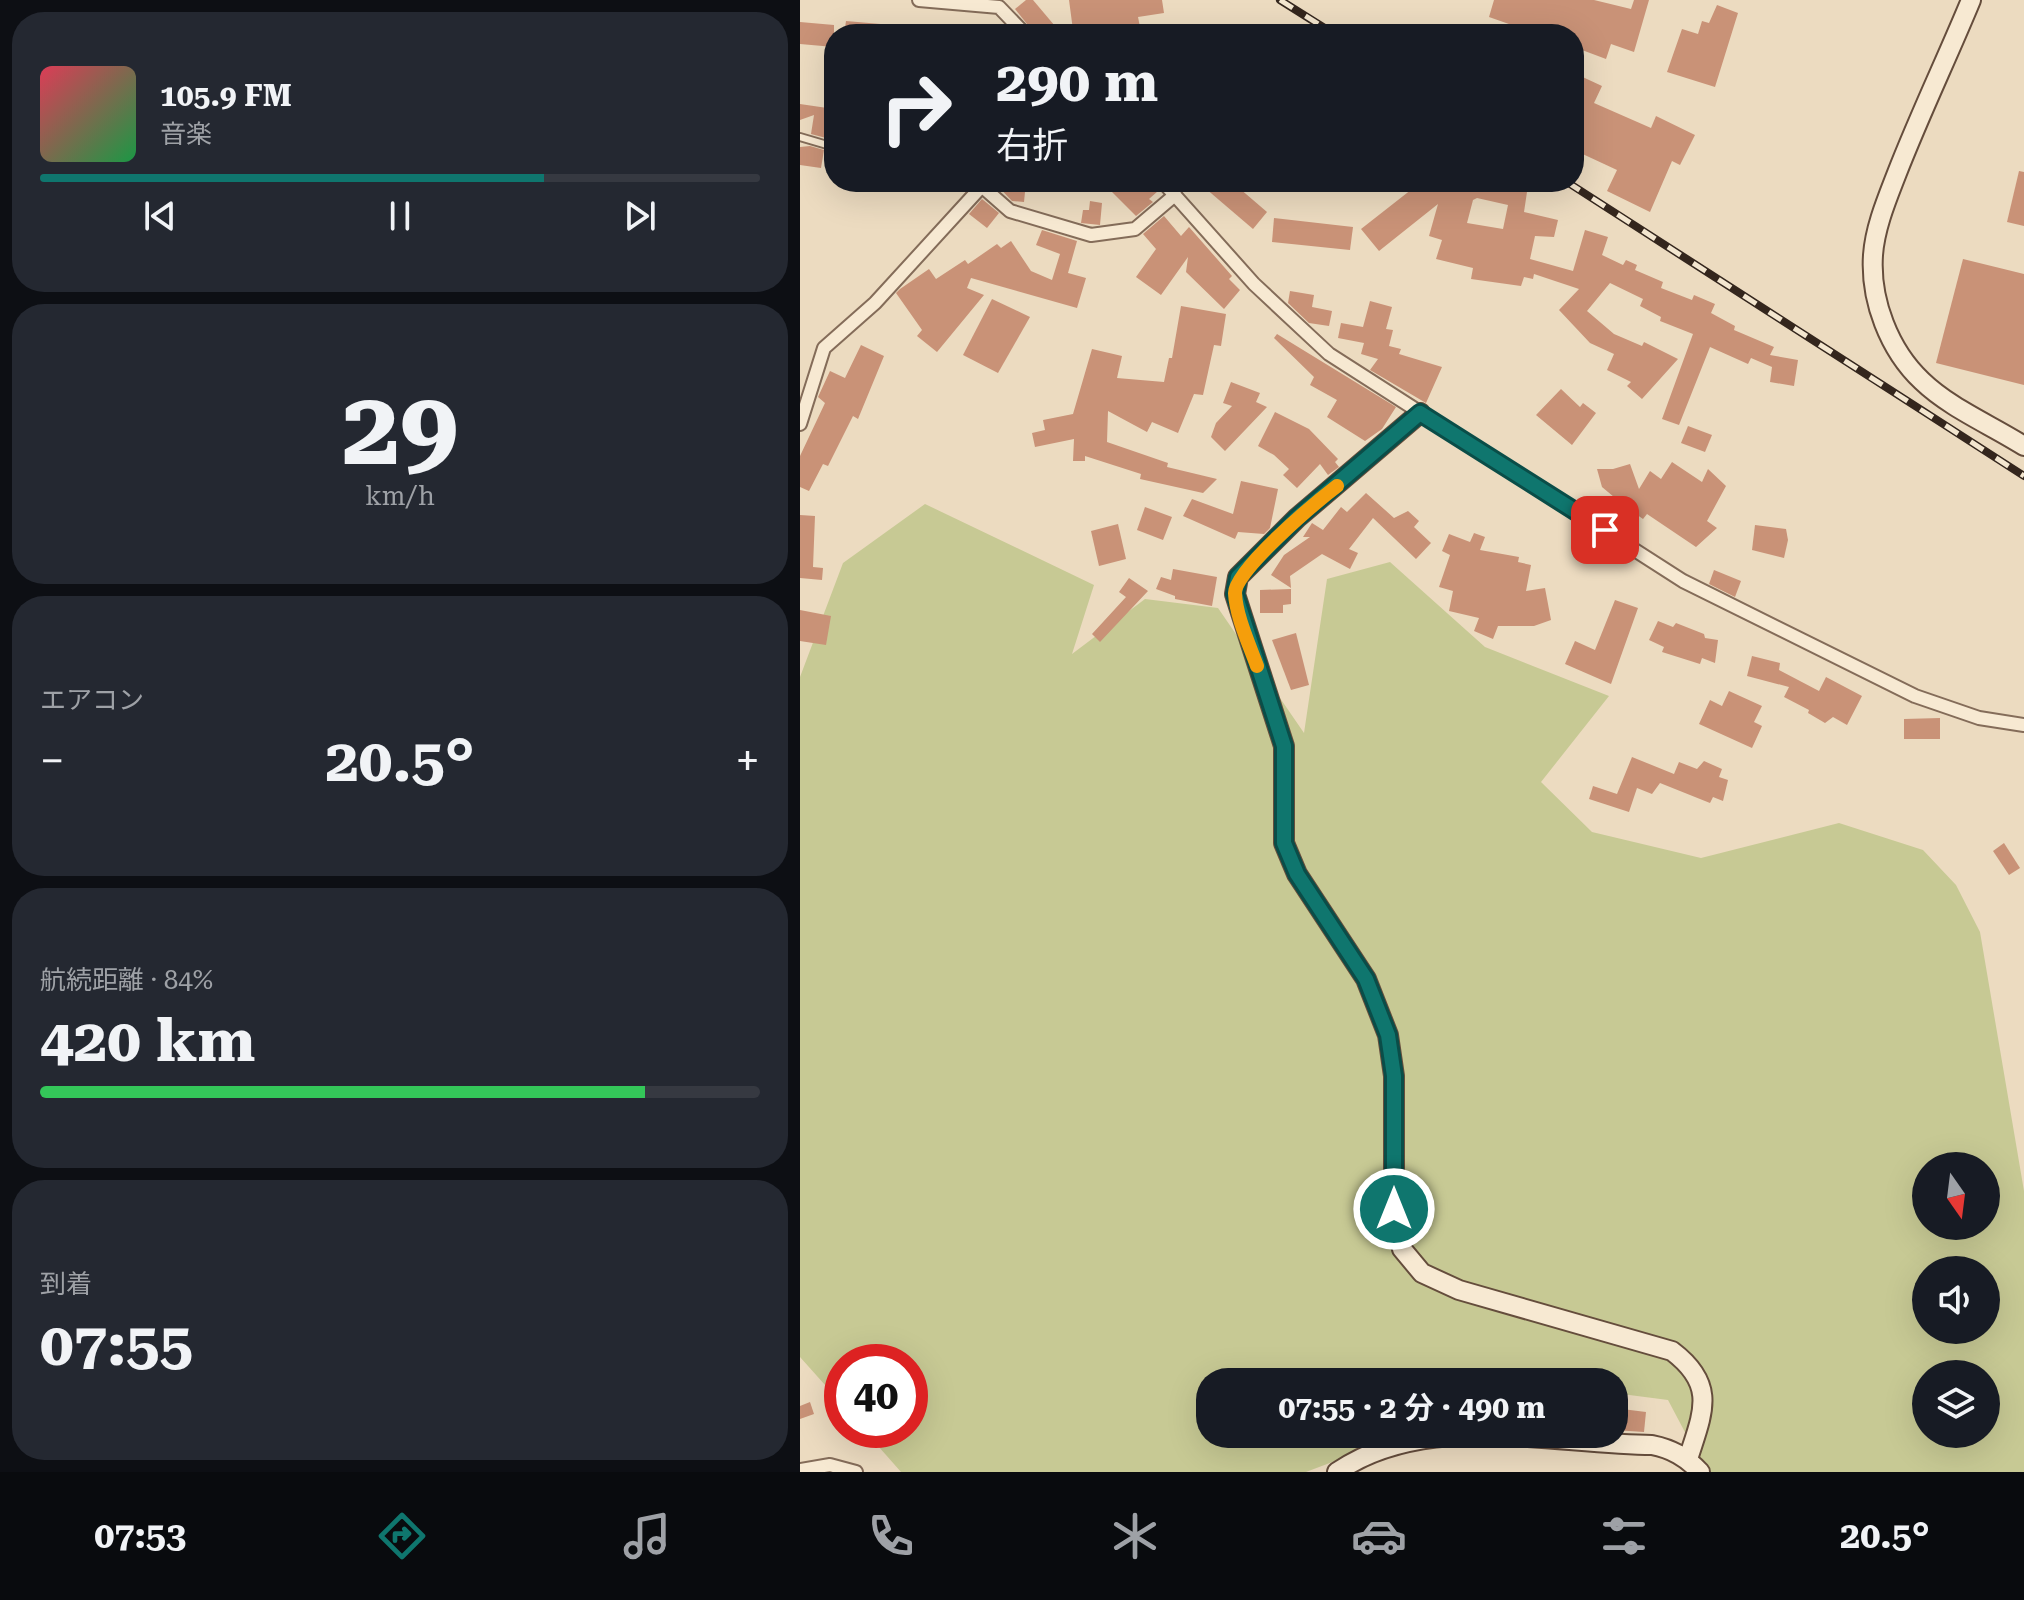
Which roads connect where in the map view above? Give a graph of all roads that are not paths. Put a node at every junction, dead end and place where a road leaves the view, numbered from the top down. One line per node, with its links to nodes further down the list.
1 (919, 0): 3 (street)
2 (1971, 0): 13 (street)
3 (1000, 4): 4 (street)
4 (1017, 24)
5 (800, 137): 6 (lane)
6 (824, 144)
7 (973, 192): 12 (street)
8 (989, 192): 10 (street)
9 (1172, 192): 10 (street)
10 (1175, 195): 11 (street)
11 (1420, 413): 14 (street); 15 (street)
12 (800, 424)
13 (2024, 446)
14 (2024, 725)
15 (1694, 1466): 18 (street)
16 (800, 1470): 17 (street)
17 (856, 1472)
18 (1337, 1472)

